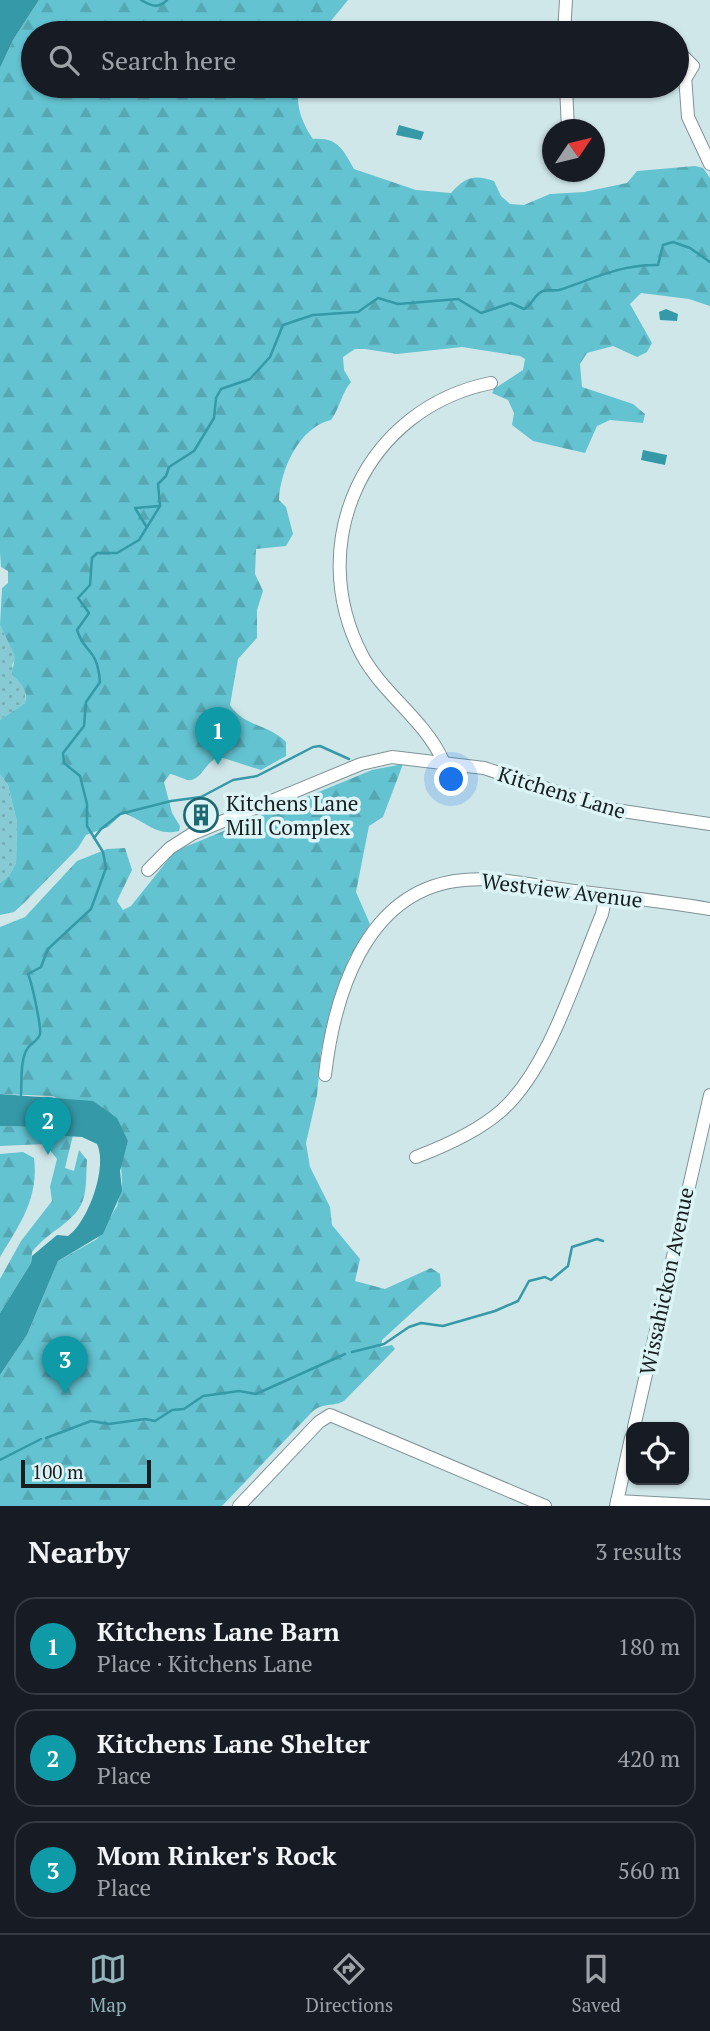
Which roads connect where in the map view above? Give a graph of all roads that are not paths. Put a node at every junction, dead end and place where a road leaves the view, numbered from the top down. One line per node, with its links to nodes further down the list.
1 (566, 0): 2 (street)
2 (565, 21)
3 (567, 98): 5 (street)
4 (685, 98): 6 (street)
5 (568, 119)
6 (710, 164)
7 (491, 383): 8 (street)
8 (443, 761): 9 (street, Kitchens Lane); 10 (street, Kitchens Lane)
9 (710, 824)
10 (148, 870)
11 (607, 895): 12 (street, Westview Avenue); 13 (street, Westview Avenue); 15 (street)
12 (710, 909)
13 (325, 1075)
14 (710, 1095): 16 (street, Wissahickon Avenue)
15 (416, 1157)
16 (635, 1422)
17 (626, 1461): 18 (street)
18 (617, 1503): 21 (street)
19 (239, 1506): 20 (street)
20 (545, 1506)
21 (710, 1506)

